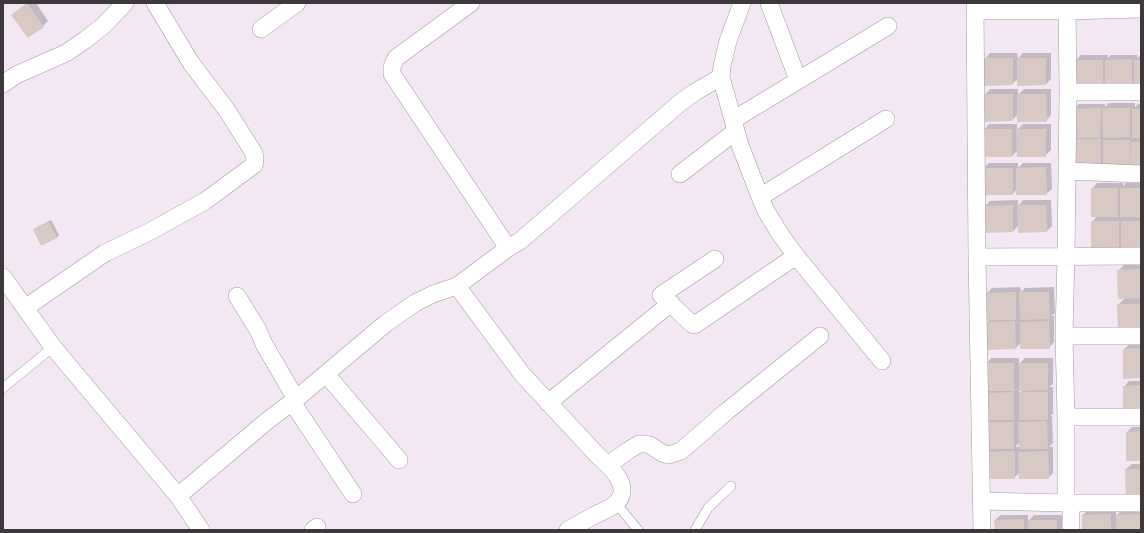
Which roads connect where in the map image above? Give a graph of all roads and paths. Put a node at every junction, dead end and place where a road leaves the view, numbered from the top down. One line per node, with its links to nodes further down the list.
1 (125, 3): 14 (street)
2 (155, 3): 33 (street)
3 (297, 3): 11 (street)
4 (471, 3): 23 (street)
5 (742, 3): 12 (street)
6 (769, 3): 13 (street)
7 (975, 7): 8 (street); 25 (street)
8 (1067, 7): 9 (street); 15 (street)
9 (1141, 9)
10 (888, 26): 13 (street)
11 (261, 29)
12 (721, 77): 18 (street); 23 (street)
13 (798, 80): 18 (street)
14 (3, 84)
15 (1068, 92): 16 (street); 19 (street)
16 (1141, 92)
17 (886, 119): 22 (street)
18 (734, 125): 20 (street); 22 (street)
19 (1067, 171): 21 (street); 26 (street)
20 (680, 174)
21 (1141, 174)
22 (760, 197): 24 (street)
23 (508, 248): 30 (street)
24 (796, 256): 32 (street); 38 (street)
25 (977, 256): 26 (street); 50 (street)
26 (1066, 256): 27 (street); 35 (street)
27 (1141, 256)
28 (715, 259): 32 (street)
29 (3, 277): 33 (street)
30 (457, 286): 39 (street); 42 (street)
31 (236, 296): 41 (street)
32 (671, 303): 42 (street)
33 (25, 308): 37 (street)
34 (820, 336): 46 (street)
35 (1064, 336): 36 (street); 43 (street)
36 (1141, 336)
37 (53, 347): 40 (lane); 49 (street)
38 (882, 360)
39 (326, 374): 41 (street); 45 (street)
40 (3, 388)
41 (294, 400): 48 (street); 49 (street)
42 (548, 403): 46 (street)
43 (1066, 417): 44 (street); 52 (street)
44 (1141, 417)
45 (399, 460)
46 (608, 465): 51 (street)
47 (731, 486): 57 (lane)
48 (354, 494)
49 (178, 496): 54 (street)
50 (982, 501): 52 (street); 58 (street)
51 (616, 503): 55 (street); 56 (lane)
52 (1068, 503): 53 (street); 59 (street)
53 (1141, 503)
54 (201, 530)
55 (568, 530)
56 (638, 530)
57 (695, 530)
58 (982, 530)
59 (1071, 530)

